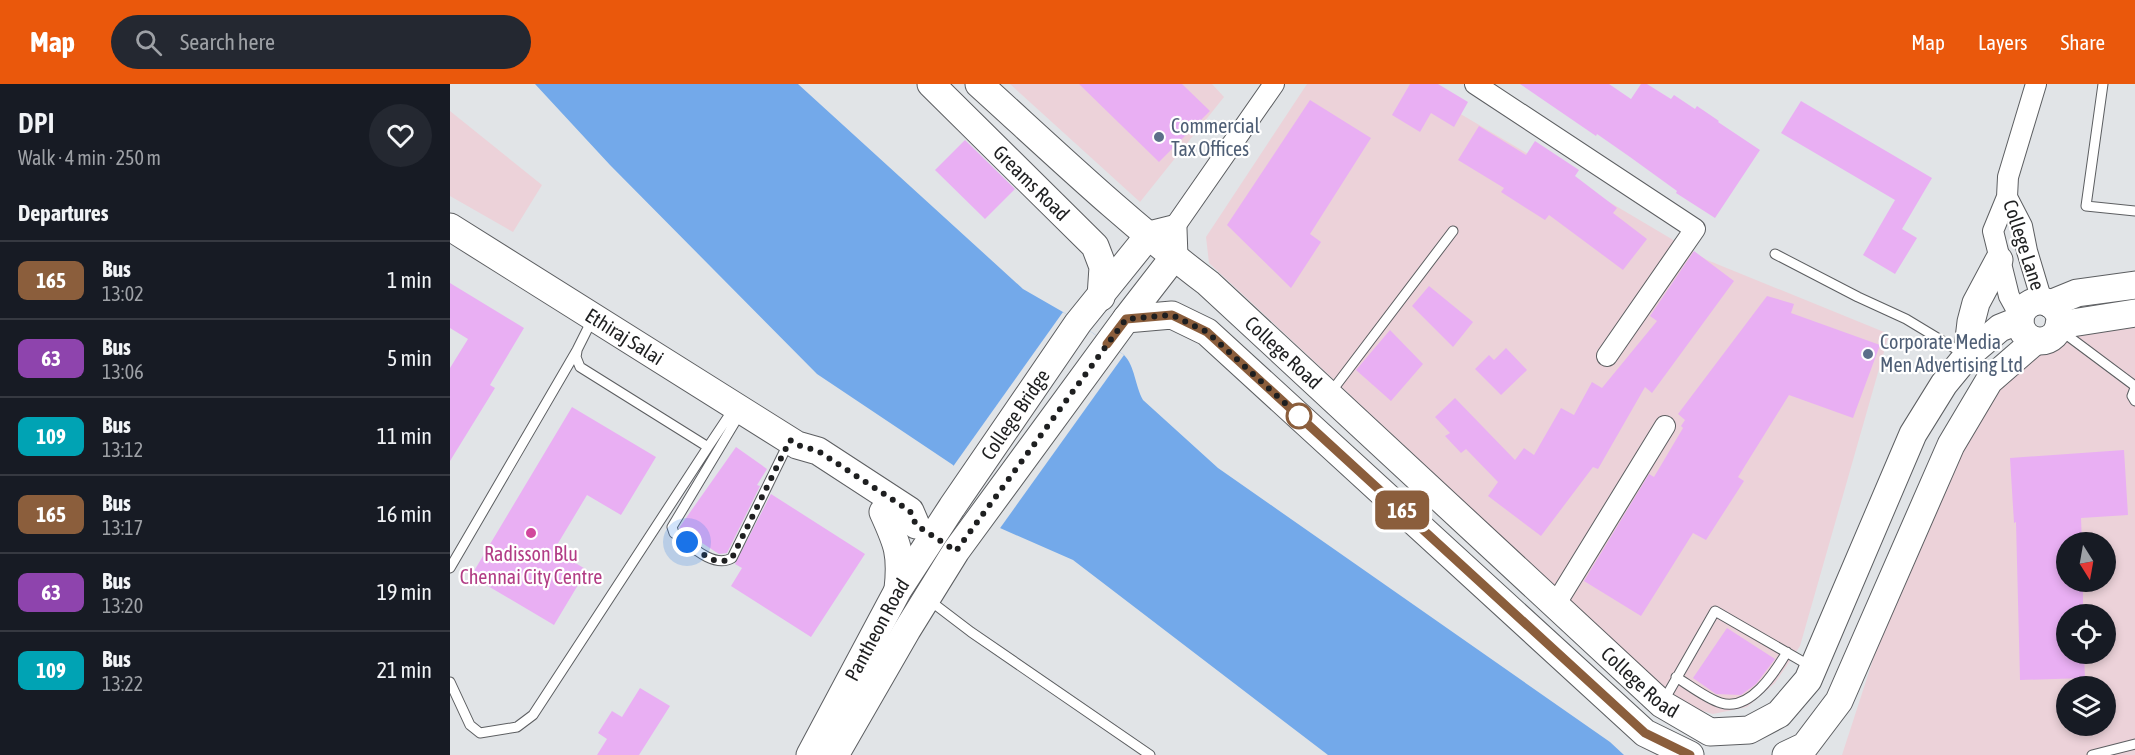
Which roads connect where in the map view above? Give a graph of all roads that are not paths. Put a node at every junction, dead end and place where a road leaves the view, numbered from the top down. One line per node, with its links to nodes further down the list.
1 (931, 84): 16 (main road, Greams Road)
2 (979, 84): 11 (main road, Greams Road)
3 (1274, 84): 11 (street)
4 (1475, 84): 22 (street)
5 (2036, 84): 7 (street, College Lane)
6 (2103, 84): 8 (lane)
7 (2007, 197): 14 (street); 20 (street, College Lane)
8 (2135, 211)
9 (450, 227): 18 (main road, Ethiraj Salai)
10 (1452, 231): 25 (lane)
11 (1161, 232): 13 (main road, Greams Road); 16 (main road, College Bridge)
12 (1775, 254): 23 (lane)
13 (1174, 257): 19 (main road); 25 (main road, College Road)
14 (1999, 260): 20 (street); 23 (main road)
15 (2135, 285): 20 (main road, College Road)
16 (1101, 297): 31 (main road, College Bridge)
17 (2135, 313): 20 (main road, College Road)
18 (594, 317): 21 (lane); 27 (main road, Ethiraj Salai)
19 (1126, 319): 34 (main road, College Bridge); 48 (main road, College Road)
20 (2041, 320): 23 (main road, College Road); 24 (lane); 49 (main road, College Road)
21 (577, 350): 30 (lane); 35 (lane)
22 (1607, 356)
23 (1967, 356): 40 (main road, College Road)
24 (2135, 387): 26 (lane)
25 (1329, 395): 38 (main road, College Road)
26 (2135, 401)
27 (739, 408): 29 (main road, Ethiraj Salai); 29 (lane); 30 (lane)
28 (1665, 426): 38 (street)
29 (793, 442): 32 (main road, Ethiraj Salai); 33 (main road, Ethiraj Salai)
30 (708, 447): 42 (lane)
31 (952, 507): 33 (main road, Pantheon Road)
32 (884, 512): 33 (main road, Ethiraj Salai); 36 (main road)
33 (925, 531): 34 (main road, Ethiraj Salai); 36 (main road, Pantheon Road)
34 (956, 551): 37 (main road, College Bridge)
35 (450, 568)
36 (898, 590): 45 (main road, Pantheon Road)
37 (927, 598): 46 (main road, College Bridge); 47 (lane)
38 (1555, 605): 43 (main road, College Road)
39 (1787, 652): 40 (lane); 41 (lane); 41 (lane)
40 (1813, 667): 43 (main road, College Road)
41 (1676, 677): 43 (lane)
42 (450, 682)
43 (1662, 704)
44 (2135, 744): 50 (lane)
45 (810, 755)
46 (835, 755)
47 (1150, 755)
48 (1690, 755)
49 (1786, 755)
50 (2092, 755)

